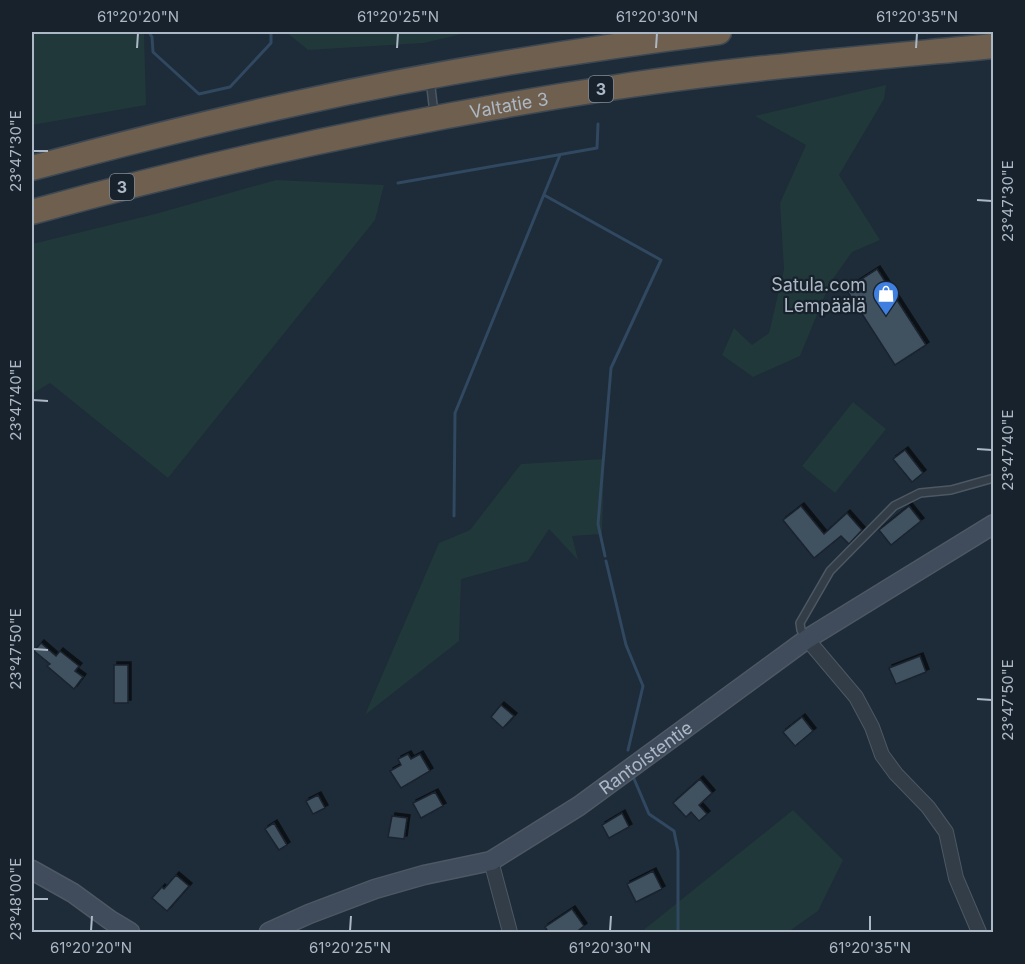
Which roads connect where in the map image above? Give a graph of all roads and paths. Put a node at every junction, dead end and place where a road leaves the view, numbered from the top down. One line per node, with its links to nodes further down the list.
1 (719, 32): 3 (highway, 3)
2 (993, 46): 4 (highway, Valtatie 3 / 3)
3 (430, 77): 4 (lane); 5 (highway, 3)
4 (435, 117): 6 (highway, Valtatie 3 / 3)
5 (32, 168)
6 (32, 212)
7 (993, 478): 9 (lane)
8 (993, 524): 9 (street, Rantoistentie)
9 (807, 639): 10 (street, Rantoistentie); 15 (street)
10 (491, 861): 13 (street, Rantoistentie); 14 (street)
11 (32, 870): 12 (street)
12 (130, 933)
13 (269, 933)
14 (510, 933)
15 (979, 933)

